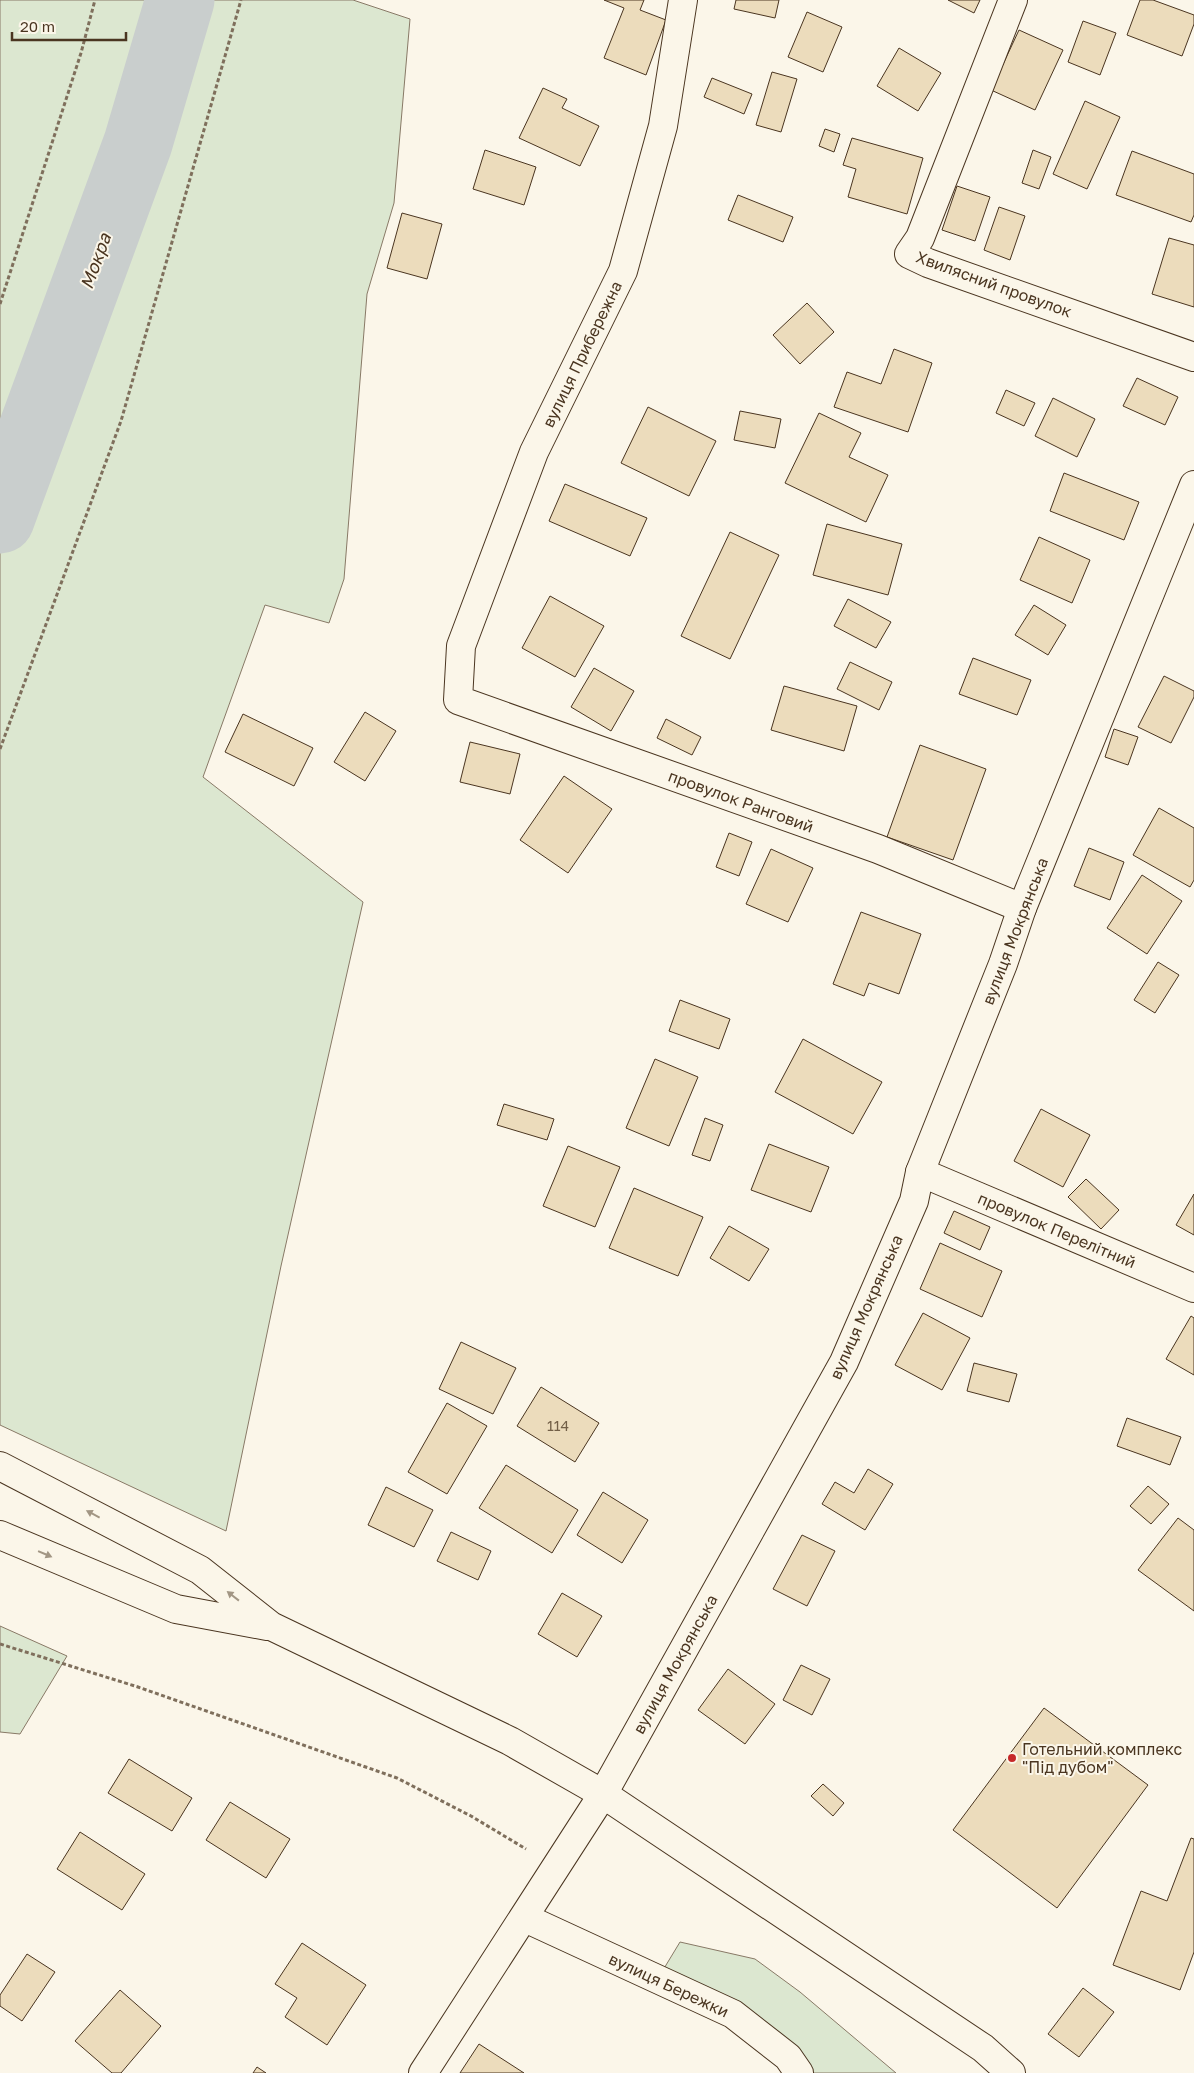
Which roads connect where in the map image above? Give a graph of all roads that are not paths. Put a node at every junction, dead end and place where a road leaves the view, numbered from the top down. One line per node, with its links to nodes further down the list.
1 (683, 0): 5 (main road, вулиця Прибережна)
2 (1013, 0): 3 (main road, Хвилясний провулок)
3 (1194, 357)
4 (1194, 485): 6 (main road, вулиця Мокрянська)
5 (458, 700): 6 (main road, провулок Ранговий)
6 (1022, 908): 7 (main road, вулиця Мокрянська)
7 (920, 1172): 8 (main road, провулок Перелітний); 12 (main road, вулиця Мокрянська)
8 (1194, 1288)
9 (0, 1466): 11 (main road, one-way to 9)
10 (0, 1535): 11 (main road, one-way to 11)
11 (271, 1626): 12 (main road)
12 (603, 1794): 13 (main road, вулиця Мокрянська); 16 (main road)
13 (524, 1918): 14 (main road, вулиця Мокрянська); 15 (main road, вулиця Бережки)
14 (424, 2073)
15 (799, 2073)
16 (1011, 2073)

